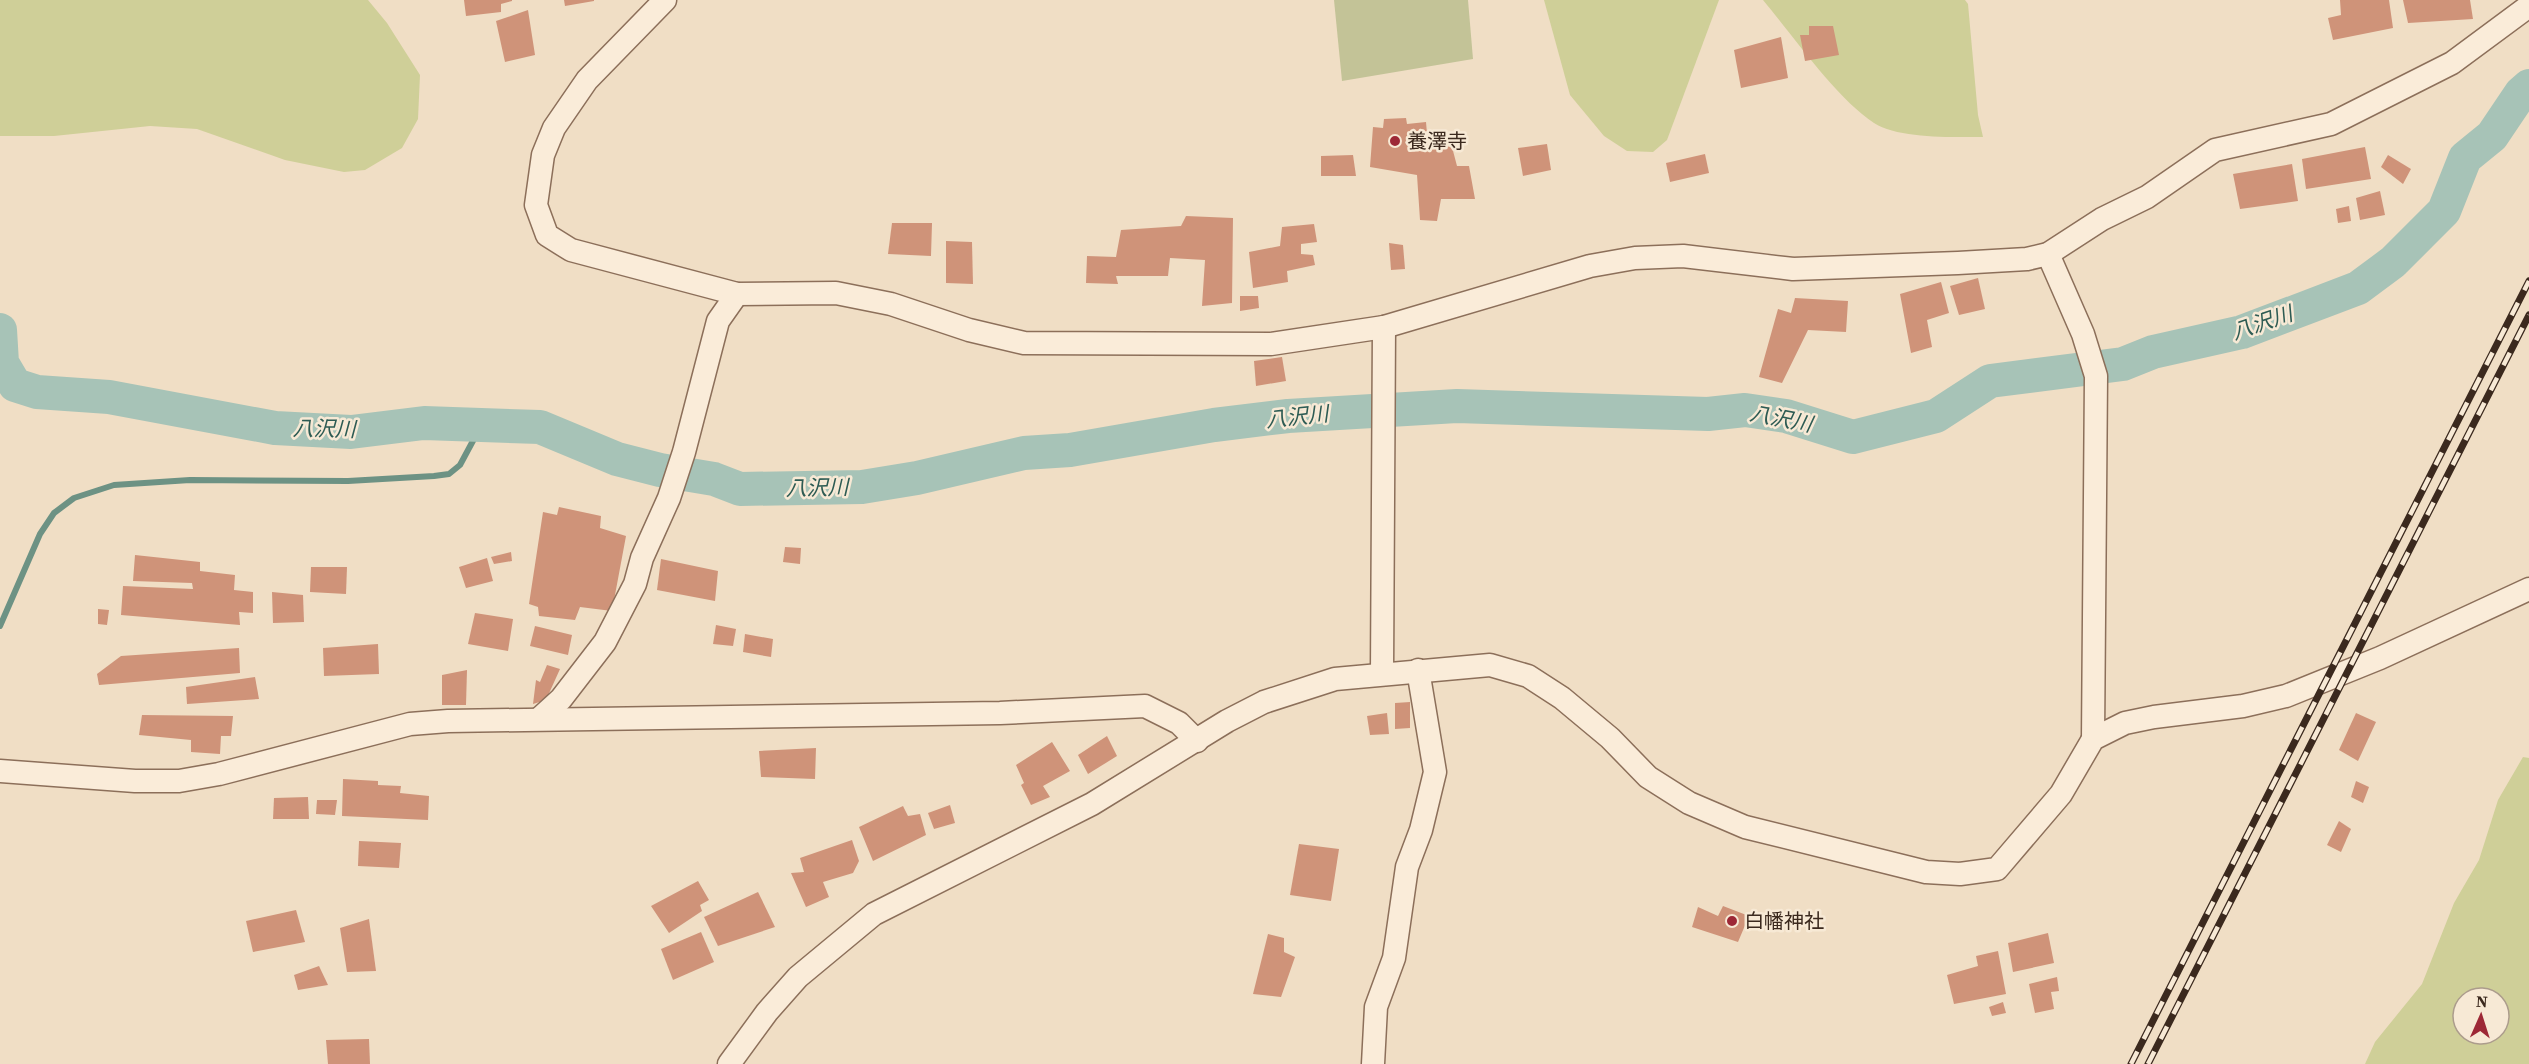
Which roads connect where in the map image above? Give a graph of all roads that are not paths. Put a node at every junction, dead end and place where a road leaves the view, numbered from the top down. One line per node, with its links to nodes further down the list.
1 (665, 0): 4 (street)
2 (2529, 6): 3 (street)
3 (2048, 254): 5 (street); 10 (street)
4 (737, 294): 5 (street); 9 (street)
5 (1384, 327): 8 (street)
6 (2529, 589): 10 (street)
7 (1418, 670): 8 (street); 10 (street); 14 (street)
8 (1382, 673): 11 (street)
9 (539, 719): 11 (street); 12 (street)
10 (2093, 739)
11 (1197, 741): 13 (street)
12 (0, 771)
13 (729, 1064)
14 (1373, 1064)

